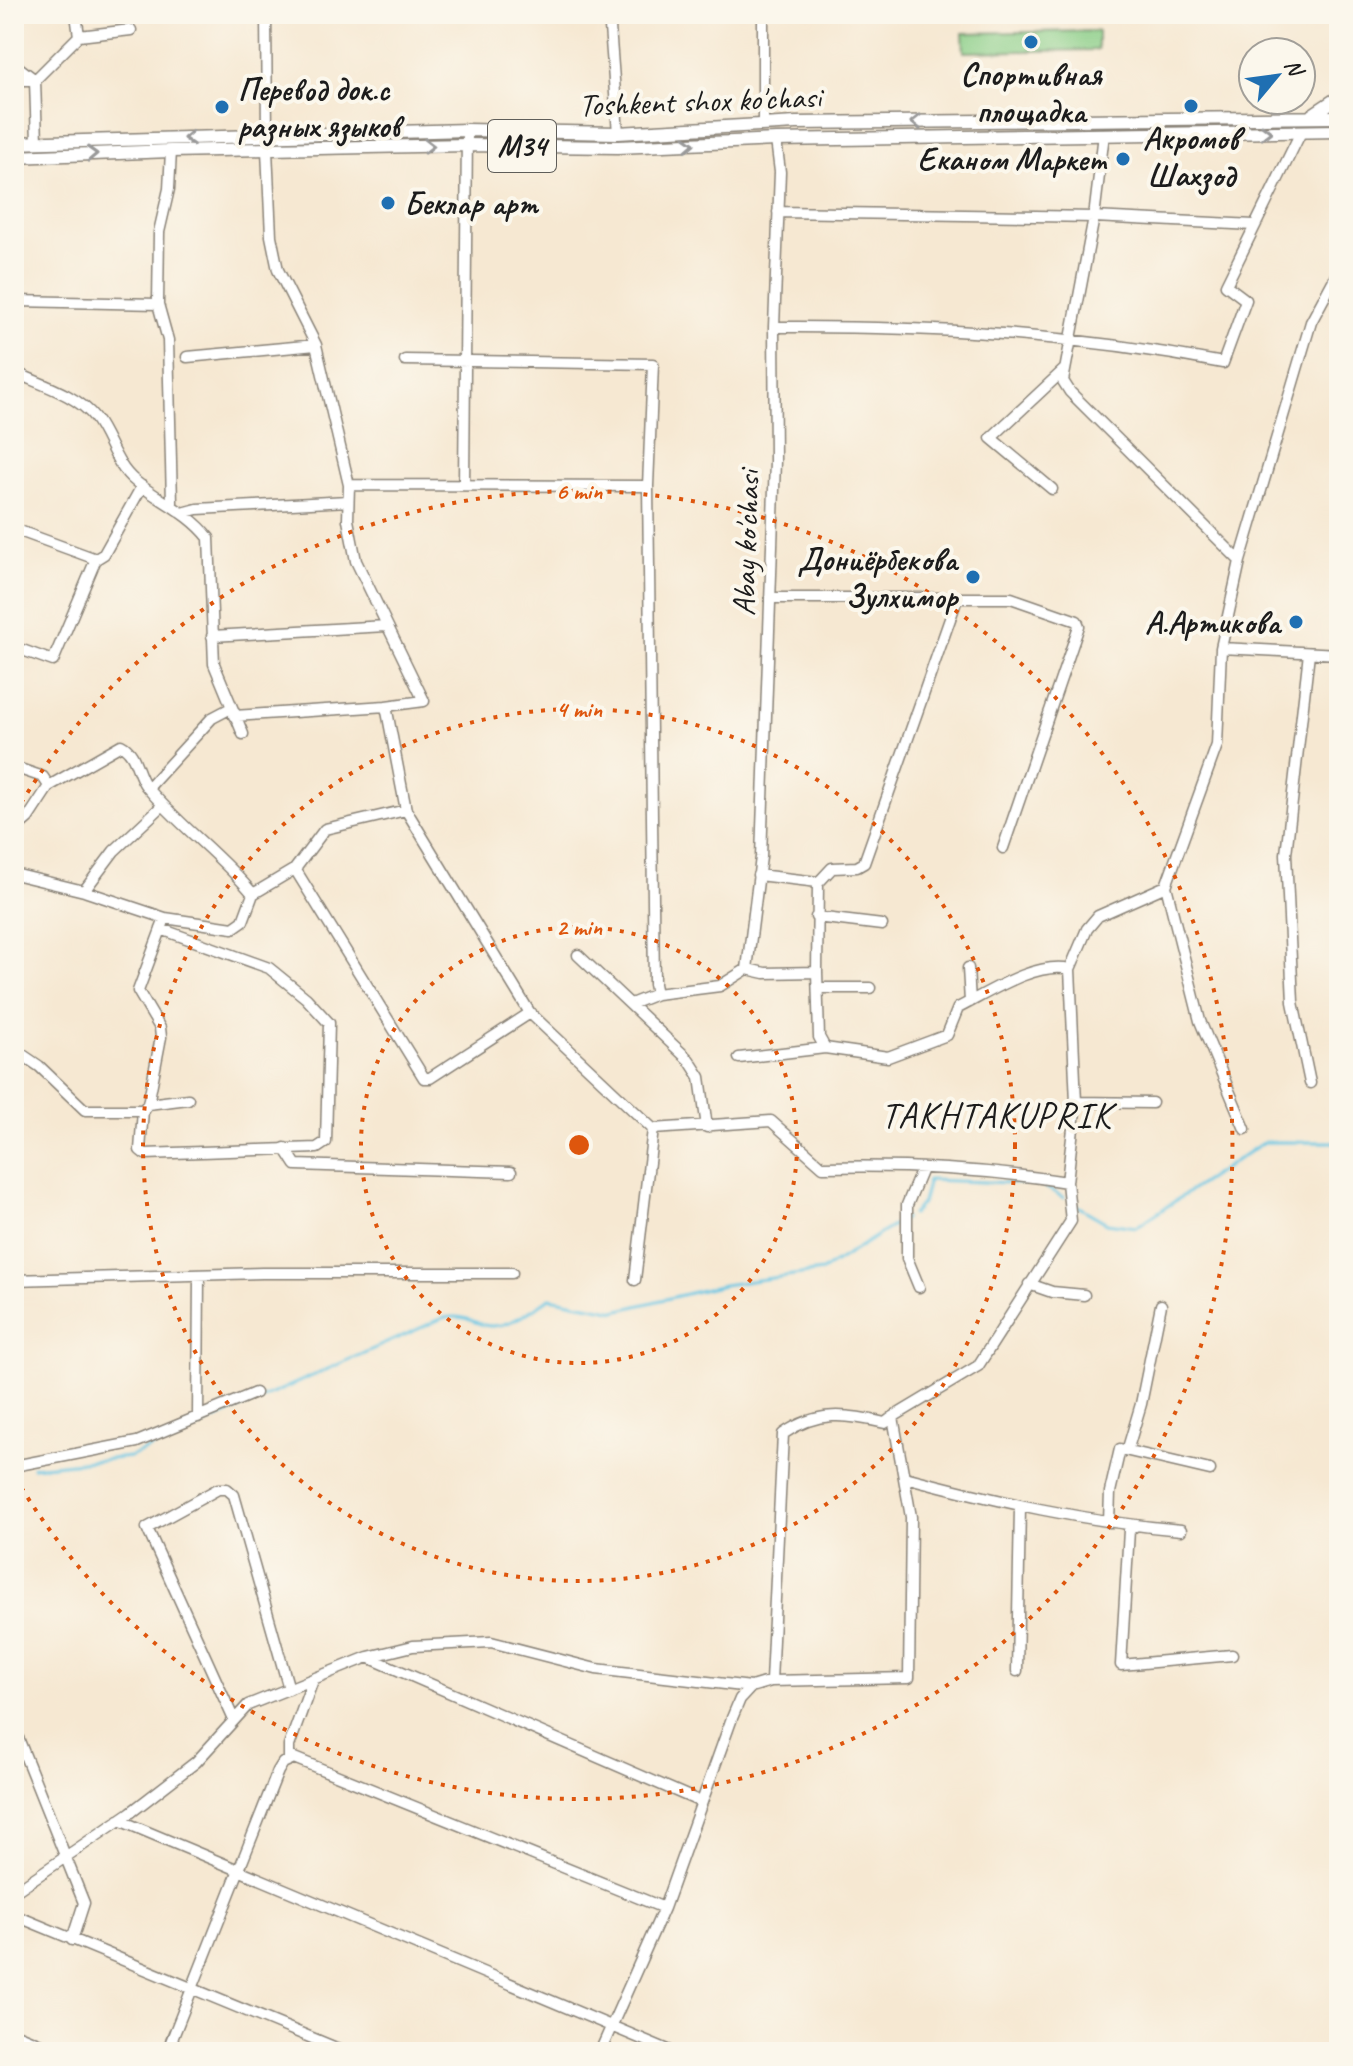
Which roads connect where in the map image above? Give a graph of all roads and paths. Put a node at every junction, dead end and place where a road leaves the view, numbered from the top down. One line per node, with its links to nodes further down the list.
1 (76, 14): 6 (street)
2 (266, 14): 20 (street)
3 (609, 14): 18 (street)
4 (763, 14): 13 (street)
5 (131, 30): 6 (street)
6 (79, 36): 9 (street)
7 (14, 64): 9 (street)
8 (14, 80): 9 (street)
9 (35, 80): 22 (street)
10 (1339, 97): 12 (main road)
11 (1339, 117): 12 (main road, Toshkent shox ko'chasi / M34)
12 (1306, 118): 14 (main road, Toshkent shox ko'chasi / M34)
13 (770, 123): 14 (main road, Toshkent shox ko'chasi / M34, one-way to 13); 18 (main road, Toshkent shox ko'chasi / M34); 21 (main road)
14 (1146, 127): 17 (main road, Toshkent shox ko'chasi / M34, one-way to 17); 19 (main road, Toshkent shox ko'chasi / M34)
15 (467, 130): 18 (main road, Toshkent shox ko'chasi / M34); 20 (main road, Toshkent shox ko'chasi / M34); 24 (street)
16 (1339, 131): 17 (main road, Toshkent shox ko'chasi / M34)
17 (1301, 132): 30 (street)
18 (618, 133)
19 (1104, 134): 21 (main road, M34); 29 (street)
20 (267, 135): 22 (main road, Toshkent shox ko'chasi / M34, one-way to 22); 25 (main road)
21 (769, 140): 24 (main road, Toshkent shox ko'chasi / M34, one-way to 21); 28 (street, Abay ko'chasi)
22 (37, 142): 23 (main road, Toshkent shox ko'chasi / M34)
23 (14, 143)
24 (467, 145): 25 (main road, Toshkent shox ko'chasi / M34, one-way to 24); 39 (street)
25 (267, 150): 26 (main road, Toshkent shox ko'chasi / M34); 36 (street)
26 (171, 151): 27 (main road, Toshkent shox ko'chasi / M34, one-way to 26); 33 (street)
27 (14, 157)
28 (778, 212): 29 (street); 34 (street, Abay ko'chasi)
29 (1094, 217): 30 (street); 35 (street)
30 (1254, 225): 35 (street)
31 (1339, 270): 52 (street)
32 (15, 303): 33 (street)
33 (158, 304): 48 (street)
34 (774, 327): 35 (street); 53 (street, Abay ko'chasi)
35 (1070, 337): 40 (street)
36 (316, 345): 37 (street); 42 (street)
37 (187, 357)
38 (405, 360): 39 (street)
39 (464, 361): 43 (street); 45 (street)
40 (1065, 369): 46 (street); 52 (street)
41 (14, 372): 44 (street)
42 (349, 485): 43 (street); 47 (street)
43 (464, 485): 45 (street)
44 (142, 486): 48 (street); 51 (street)
45 (648, 486): 88 (street)
46 (1052, 489)
47 (348, 501): 49 (street); 55 (street)
48 (172, 503): 49 (street)
49 (182, 513): 56 (street)
50 (14, 529): 51 (street)
51 (96, 559): 57 (street)
52 (1240, 561): 58 (street)
53 (770, 598): 54 (street); 73 (street, Abay ko'chasi)
54 (957, 599): 70 (street); 74 (street)
55 (386, 626): 56 (street); 61 (street)
56 (212, 636): 62 (street)
57 (14, 647)
58 (1221, 648): 59 (street); 75 (street)
59 (1309, 653): 60 (street); 95 (street)
60 (1339, 654)
61 (386, 706): 62 (street); 68 (street)
62 (233, 712): 63 (street); 66 (street)
63 (243, 734)
64 (14, 767): 65 (street)
65 (49, 786): 66 (street); 69 (street)
66 (148, 788): 67 (street)
67 (163, 805): 76 (street); 77 (street)
68 (406, 810): 71 (street); 91 (street)
69 (14, 830)
70 (1003, 848)
71 (295, 869): 77 (street); 91 (street)
72 (14, 874): 76 (street)
73 (758, 875): 74 (street); 83 (street, Abay ko'chasi)
74 (818, 882): 78 (street)
75 (1166, 886): 84 (street); 102 (street)
76 (84, 891): 79 (street)
77 (253, 894): 79 (street)
78 (816, 917): 80 (street); 85 (street)
79 (163, 924): 99 (street); 103 (street)
80 (882, 925)
81 (578, 955): 90 (street)
82 (968, 968): 89 (street)
83 (747, 969): 85 (street); 88 (street)
84 (1070, 969): 89 (street); 97 (street)
85 (817, 972): 86 (street)
86 (818, 988): 87 (street); 92 (street)
87 (870, 988)
88 (656, 994): 90 (street)
89 (970, 1002): 92 (street)
90 (631, 1004): 100 (street)
91 (530, 1013): 101 (street)
92 (825, 1048): 94 (street)
93 (14, 1049): 99 (street)
94 (739, 1058)
95 (1310, 1083)
96 (188, 1099): 99 (street)
97 (1076, 1102): 98 (street); 106 (street)
98 (1152, 1103)
99 (146, 1107): 103 (street)
100 (707, 1127): 101 (street); 104 (street)
101 (653, 1129): 110 (street)
102 (1245, 1129)
103 (285, 1148): 105 (street)
104 (922, 1169): 106 (street); 112 (street)
105 (511, 1172)
106 (1068, 1186): 111 (street)
107 (512, 1273): 108 (street)
108 (199, 1275): 109 (street); 116 (street)
109 (14, 1280)
110 (635, 1280)
111 (1029, 1284): 113 (street); 117 (street)
112 (919, 1287)
113 (1084, 1295)
114 (1161, 1305): 118 (street)
115 (255, 1393): 116 (street)
116 (198, 1417): 119 (street)
117 (893, 1417): 121 (street); 130 (street)
118 (1128, 1448): 120 (street); 123 (street)
119 (14, 1466)
120 (1210, 1470)
121 (905, 1477): 122 (street); 130 (street)
122 (1020, 1507): 123 (street); 128 (street)
123 (1109, 1522): 124 (street)
124 (1135, 1526): 125 (street); 126 (street)
125 (1181, 1530)
126 (1232, 1655)
127 (368, 1657): 129 (street); 131 (street); 136 (street)
128 (1017, 1671)
129 (313, 1680): 132 (street); 135 (street)
130 (771, 1681): 131 (street)
131 (751, 1687): 136 (street)
132 (289, 1689): 133 (street); 133 (street)
133 (234, 1720): 137 (street)
134 (14, 1728): 138 (street)
135 (289, 1760): 139 (street); 141 (street)
136 (701, 1802): 141 (street)
137 (119, 1820): 138 (street); 139 (street)
138 (65, 1855): 140 (street); 143 (street)
139 (237, 1871): 144 (street); 145 (street)
140 (14, 1892)
141 (664, 1908): 145 (street)
142 (14, 1915): 143 (street)
143 (72, 1940): 144 (street)
144 (192, 1990): 148 (street); 149 (street)
145 (611, 2025): 150 (street); 151 (street)
146 (14, 2033): 147 (street)
147 (60, 2052)
148 (167, 2052)
149 (346, 2052)
150 (600, 2052)
151 (673, 2052)

